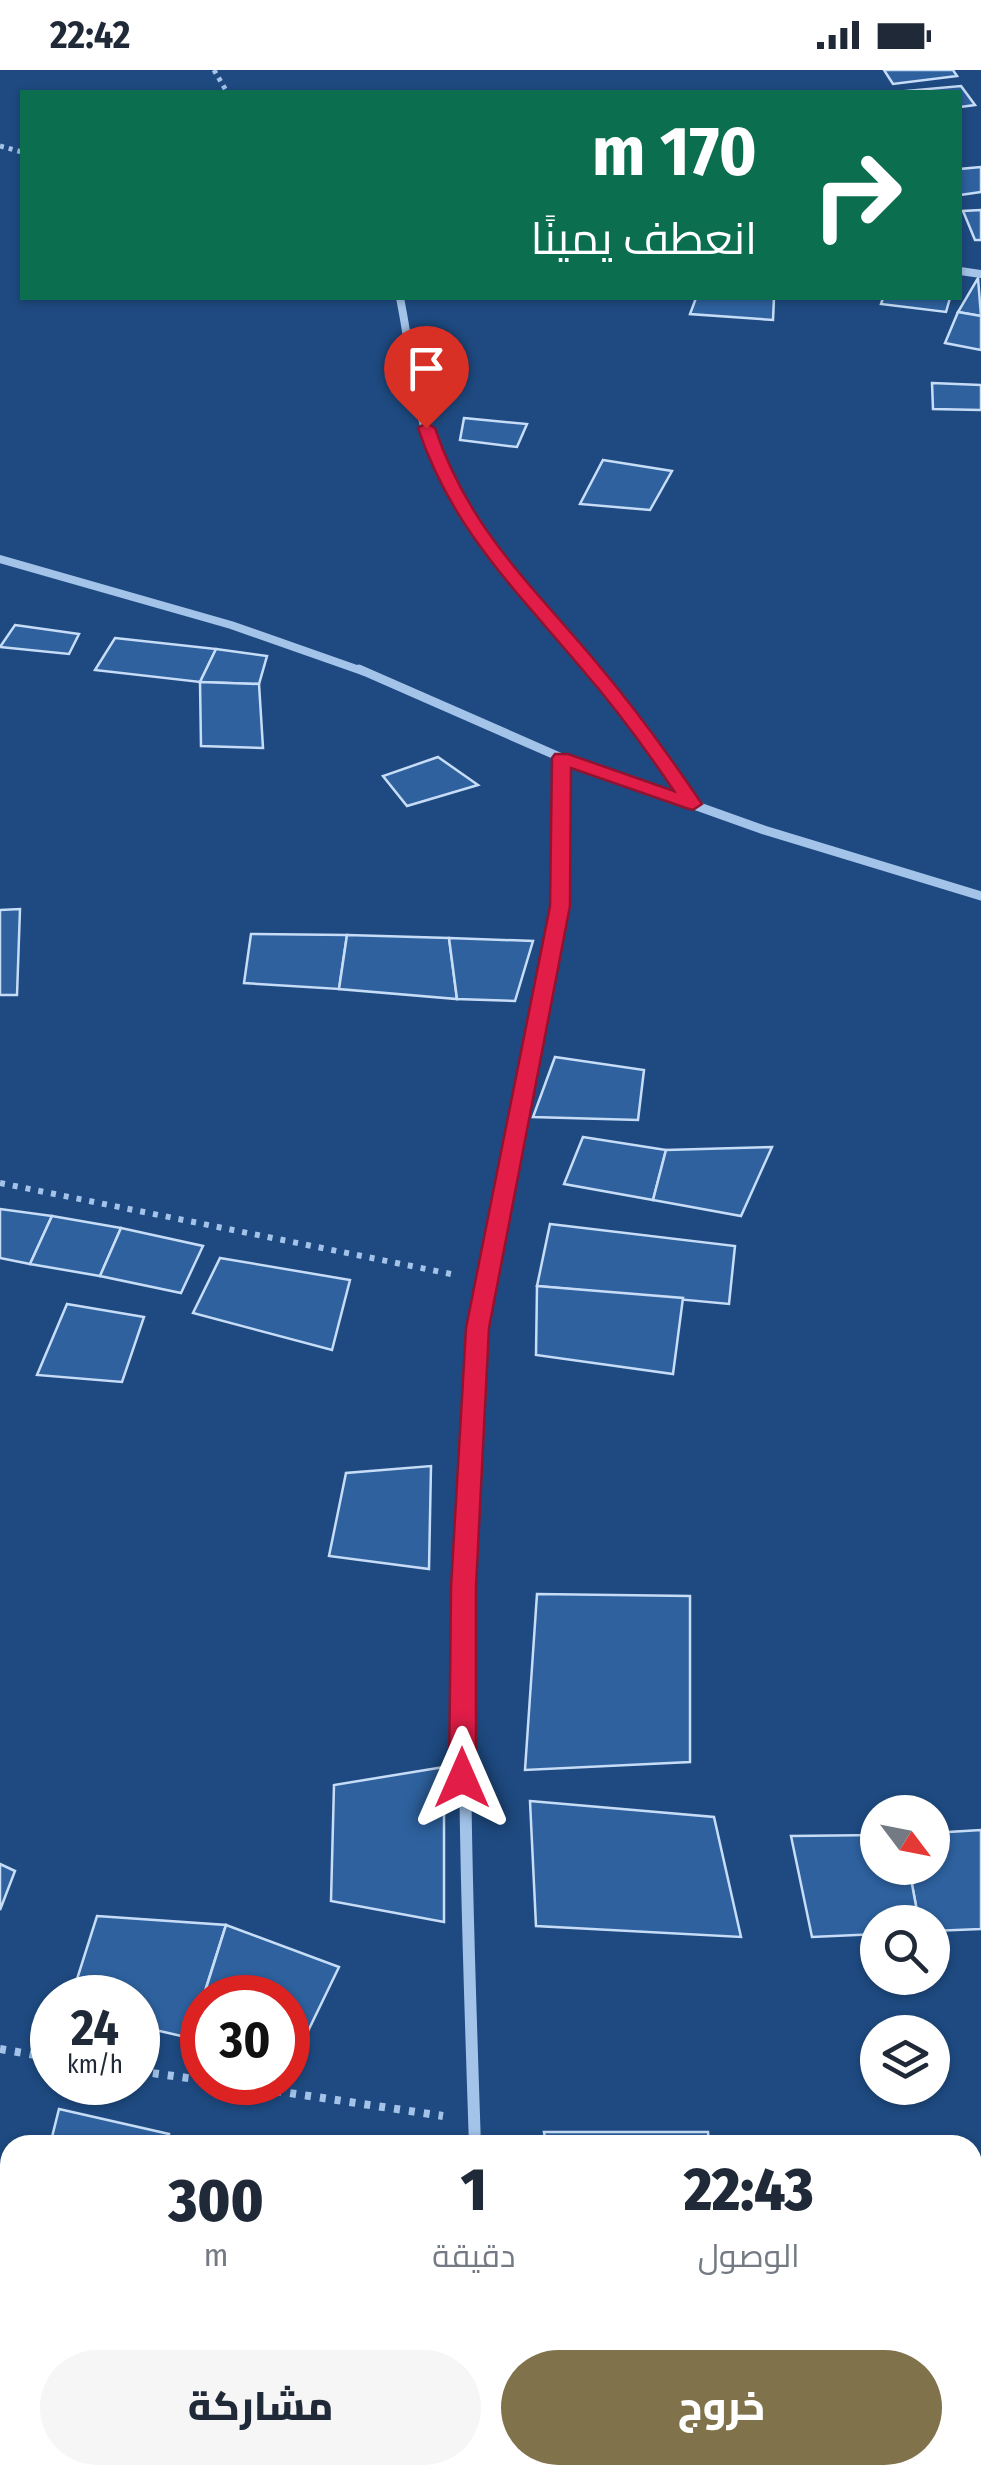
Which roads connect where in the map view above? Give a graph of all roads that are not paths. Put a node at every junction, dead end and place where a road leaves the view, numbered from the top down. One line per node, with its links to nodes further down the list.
1 (400, 300): 4 (street)
2 (0, 559): 3 (street)
3 (562, 758): 4 (street); 6 (street)
4 (693, 804): 5 (street)
5 (981, 896)
6 (474, 2135)

